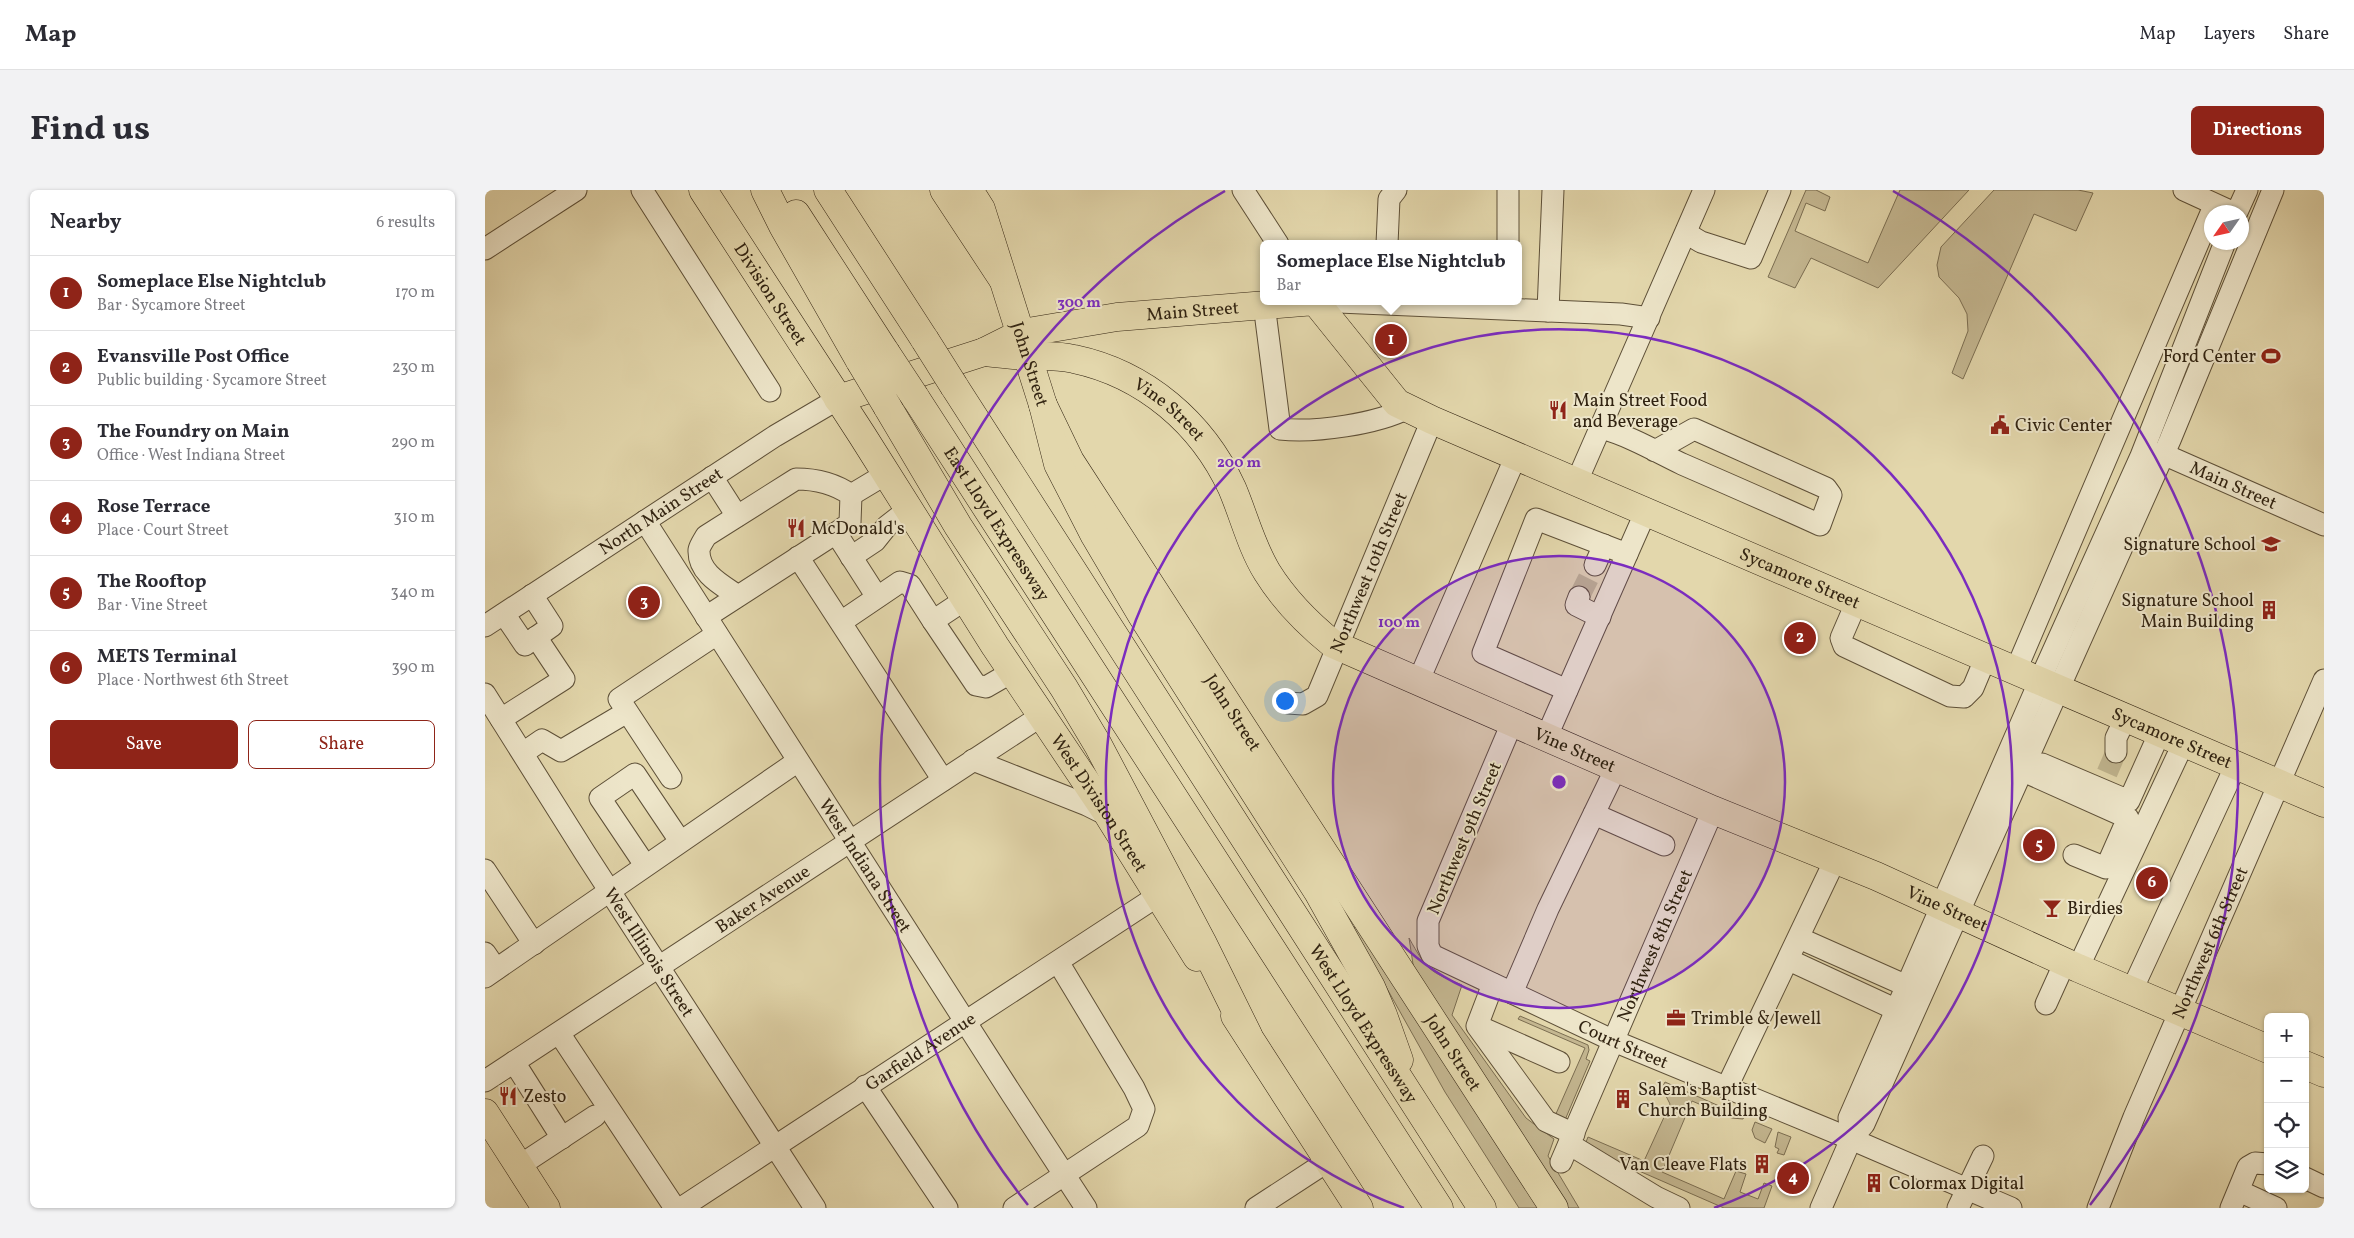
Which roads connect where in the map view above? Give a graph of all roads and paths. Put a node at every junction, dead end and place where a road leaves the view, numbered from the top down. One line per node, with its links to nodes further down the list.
1 (576, 190): 26 (street)
2 (641, 190): 36 (street)
3 (703, 190): 37 (main road, Division Street)
4 (765, 190): 132 (main road, bridge)
5 (780, 190): 108 (main road, East Lloyd Expressway, bridge)
6 (828, 190): 142 (main road, West Lloyd Expressway, bridge)
7 (944, 190): 28 (main road)
8 (969, 190): 28 (main road, John Street)
9 (1243, 190): 22 (street)
10 (1396, 190): 23 (street)
11 (1553, 190): 33 (street)
12 (1704, 190): 21 (street)
13 (1780, 190): 21 (street)
14 (2183, 190): 18 (street)
15 (2247, 190): 19 (street)
16 (2273, 190): 20 (street)
17 (1509, 192): 24 (street)
18 (2208, 205)
19 (2240, 205)
20 (2250, 221): 43 (street)
21 (1686, 233): 34 (street)
22 (1275, 240)
23 (1387, 240)
24 (1508, 240)
25 (2204, 244): 79 (street)
26 (485, 249)
27 (2222, 250): 45 (street)
28 (1003, 278): 35 (main road, John Street)
29 (1260, 304): 35 (main road, Main Street)
30 (1264, 305): 39 (street)
31 (1318, 305): 39 (main road, Sycamore Street)
32 (1506, 305): 33 (street, Main Street)
33 (1548, 311): 34 (street, Main Street)
34 (1649, 318): 41 (street)
35 (1025, 344): 37 (main road, Vine Street); 38 (main road, John Street); 76 (main road, Vine Street)
36 (770, 391)
37 (838, 399): 46 (main road, West Division Street); 47 (street, North Main Street)
38 (1043, 405): 142 (main road); 169 (main road, John Street)
39 (1408, 408): 40 (main road, Sycamore Street)
40 (1433, 420): 44 (main road, Sycamore Street); 76 (street, Northwest 10th Street)
41 (1601, 428): 42 (street); 48 (street)
42 (1655, 451): 42 (street)
43 (2163, 454): 45 (street, Main Street); 54 (street, Main Street); 79 (street)
44 (1516, 456): 48 (main road, Sycamore Street); 81 (street)
45 (2141, 456): 79 (street)
46 (886, 474): 49 (street); 50 (main road, West Division Street)
47 (712, 477): 52 (street); 53 (street, North Main Street)
48 (1577, 481): 51 (main road, Sycamore Street)
49 (851, 495): 52 (street); 55 (street)
50 (909, 509): 59 (street); 67 (main road, West Division Street)
51 (1646, 511): 57 (street); 68 (main road, Sycamore Street)
52 (737, 516): 60 (street)
53 (645, 520): 62 (street, West Indiana Street); 63 (street, North Main Street)
54 (2324, 525)
55 (836, 533): 58 (street); 59 (street)
56 (1604, 545): 57 (street); 61 (street); 82 (street)
57 (1627, 554): 70 (street)
58 (798, 557): 64 (street); 72 (street)
59 (851, 557): 65 (street)
60 (701, 558): 62 (street); 64 (street)
61 (1595, 564)
62 (679, 573): 73 (street, West Indiana Street)
63 (532, 595): 69 (street, North Main Street); 75 (street)
64 (738, 596): 73 (street)
65 (877, 597): 71 (street); 72 (street)
66 (1579, 598): 70 (street)
67 (966, 599): 71 (street); 78 (main road, West Division Street)
68 (1857, 602): 77 (main road, Sycamore Street); 77 (street)
69 (505, 614): 74 (street, North Main Street); 75 (street)
70 (1600, 617): 82 (street)
71 (933, 621): 78 (street)
72 (841, 622): 98 (street)
73 (712, 625): 85 (street); 93 (street, West Indiana Street)
74 (485, 626)
75 (536, 637): 87 (street)
76 (1338, 647): 81 (main road, Vine Street); 84 (street, Northwest 10th Street)
77 (1986, 657): 79 (main road, Sycamore Street)
78 (1012, 672): 86 (main road, West Division Street)
79 (2038, 679): 89 (main road, Sycamore Street); 94 (street); 114 (street)
80 (2324, 680): 99 (street, Northwest 6th Street)
81 (1418, 682): 88 (main road, Vine Street)
82 (1567, 690): 90 (street)
83 (485, 694): 87 (street, West Illinois Street)
84 (1288, 703)
85 (627, 712): 91 (street); 97 (street)
86 (1041, 716): 92 (street, Baker Avenue); 103 (main road, West Division Street)
87 (501, 719): 91 (street, West Illinois Street)
88 (1512, 723): 90 (main road, Vine Street); 117 (street, Northwest 9th Street)
89 (2172, 737): 94 (street); 95 (main road, Sycamore Street); 120 (street)
90 (1546, 738): 96 (main road, Vine Street)
91 (523, 753): 112 (street, West Illinois Street)
92 (973, 760): 98 (street, Baker Avenue); 103 (street)
93 (798, 761): 104 (street); 105 (street, West Indiana Street)
94 (2024, 764): 107 (street); 114 (street)
95 (2236, 765): 99 (main road, Sycamore Street); 125 (street)
96 (1616, 768): 101 (main road, Vine Street); 102 (street)
97 (671, 778)
98 (943, 780): 105 (street, Baker Avenue)
99 (2279, 784): 100 (main road, Sycamore Street); 128 (street, Northwest 6th Street)
100 (2324, 803)
101 (1713, 810): 109 (main road, Vine Street); 133 (street, Northwest 8th Street)
102 (1594, 814): 106 (street); 124 (street)
103 (1109, 816): 113 (main road, West Division Street)
104 (680, 841): 110 (street); 110 (street)
105 (850, 841): 122 (street, Baker Avenue); 129 (street, West Indiana Street)
106 (1664, 845)
107 (2074, 855)
108 (1213, 859): 167 (main road, West Lloyd Expressway)
109 (1835, 860): 114 (main road, Vine Street); 115 (street)
110 (645, 865): 112 (street)
111 (485, 870): 116 (street)
112 (609, 890): 116 (street); 122 (street, West Illinois Street)
113 (1159, 895): 119 (street, Garfield Avenue); 132 (main road, West Division Street)
114 (1950, 911): 120 (main road, Vine Street); 123 (street); 146 (street)
115 (1799, 938): 118 (street); 123 (street)
116 (534, 944): 121 (street)
117 (1432, 955): 124 (street, Court Street)
118 (1789, 960): 127 (street); 141 (street)
119 (1058, 962): 129 (street, Garfield Avenue); 153 (street)
120 (2072, 965): 125 (main road, Vine Street); 126 (street)
121 (489, 966)
122 (660, 967): 131 (street, Baker Avenue); 147 (street, West Illinois Street)
123 (1907, 986): 127 (street)
124 (1503, 988): 130 (street); 133 (street, Court Street)
125 (2132, 990): 128 (main road, Vine Street)
126 (2046, 1004)
127 (1897, 1010): 146 (street)
128 (2181, 1012): 134 (main road, Vine Street); 174 (street, Northwest 6th Street)
129 (965, 1022): 140 (street, Garfield Avenue); 153 (street, West Indiana Street)
130 (1477, 1026): 136 (street); 148 (street)
131 (559, 1033): 135 (street, Baker Avenue); 159 (street)
132 (1248, 1036): 150 (main road, West Division Street)
133 (1614, 1041): 141 (street, Court Street); 148 (street, Northwest 8th Street)
134 (2264, 1047)
135 (514, 1062): 139 (street, Baker Avenue); 145 (street)
136 (1559, 1062)
137 (2309, 1067): 138 (main road)
138 (2324, 1073)
139 (485, 1081)
140 (865, 1086): 147 (street, Garfield Avenue); 162 (street)
141 (1727, 1087): 146 (street, Court Street)
142 (1415, 1104): 168 (main road, West Lloyd Expressway)
143 (485, 1113): 152 (main road)
144 (595, 1116): 145 (street)
145 (562, 1138): 152 (street)
146 (1851, 1139): 156 (street, Court Street); 171 (street)
147 (774, 1146): 160 (street, Garfield Avenue); 161 (street, West Illinois Street)
148 (1568, 1147): 170 (street)
149 (1983, 1156): 156 (street)
150 (1328, 1161): 165 (street); 166 (main road, West Division Street)
151 (2258, 1165): 157 (street)
152 (519, 1166): 158 (main road)
153 (1064, 1175): 163 (street); 164 (street, West Indiana Street)
154 (2309, 1180): 155 (street)
155 (2324, 1187)
156 (1967, 1188): 172 (street); 173 (street, Court Street)
157 (2235, 1199): 175 (street)
158 (546, 1208)
159 (675, 1208)
160 (681, 1208)
161 (815, 1208)
162 (947, 1208)
163 (1014, 1208)
164 (1086, 1208)
165 (1256, 1208)
166 (1359, 1208)
167 (1439, 1208)
168 (1482, 1208)
169 (1554, 1208)
170 (1679, 1208)
171 (1821, 1208)
172 (1958, 1208)
173 (2011, 1208)
174 (2098, 1208)
175 (2276, 1208)

